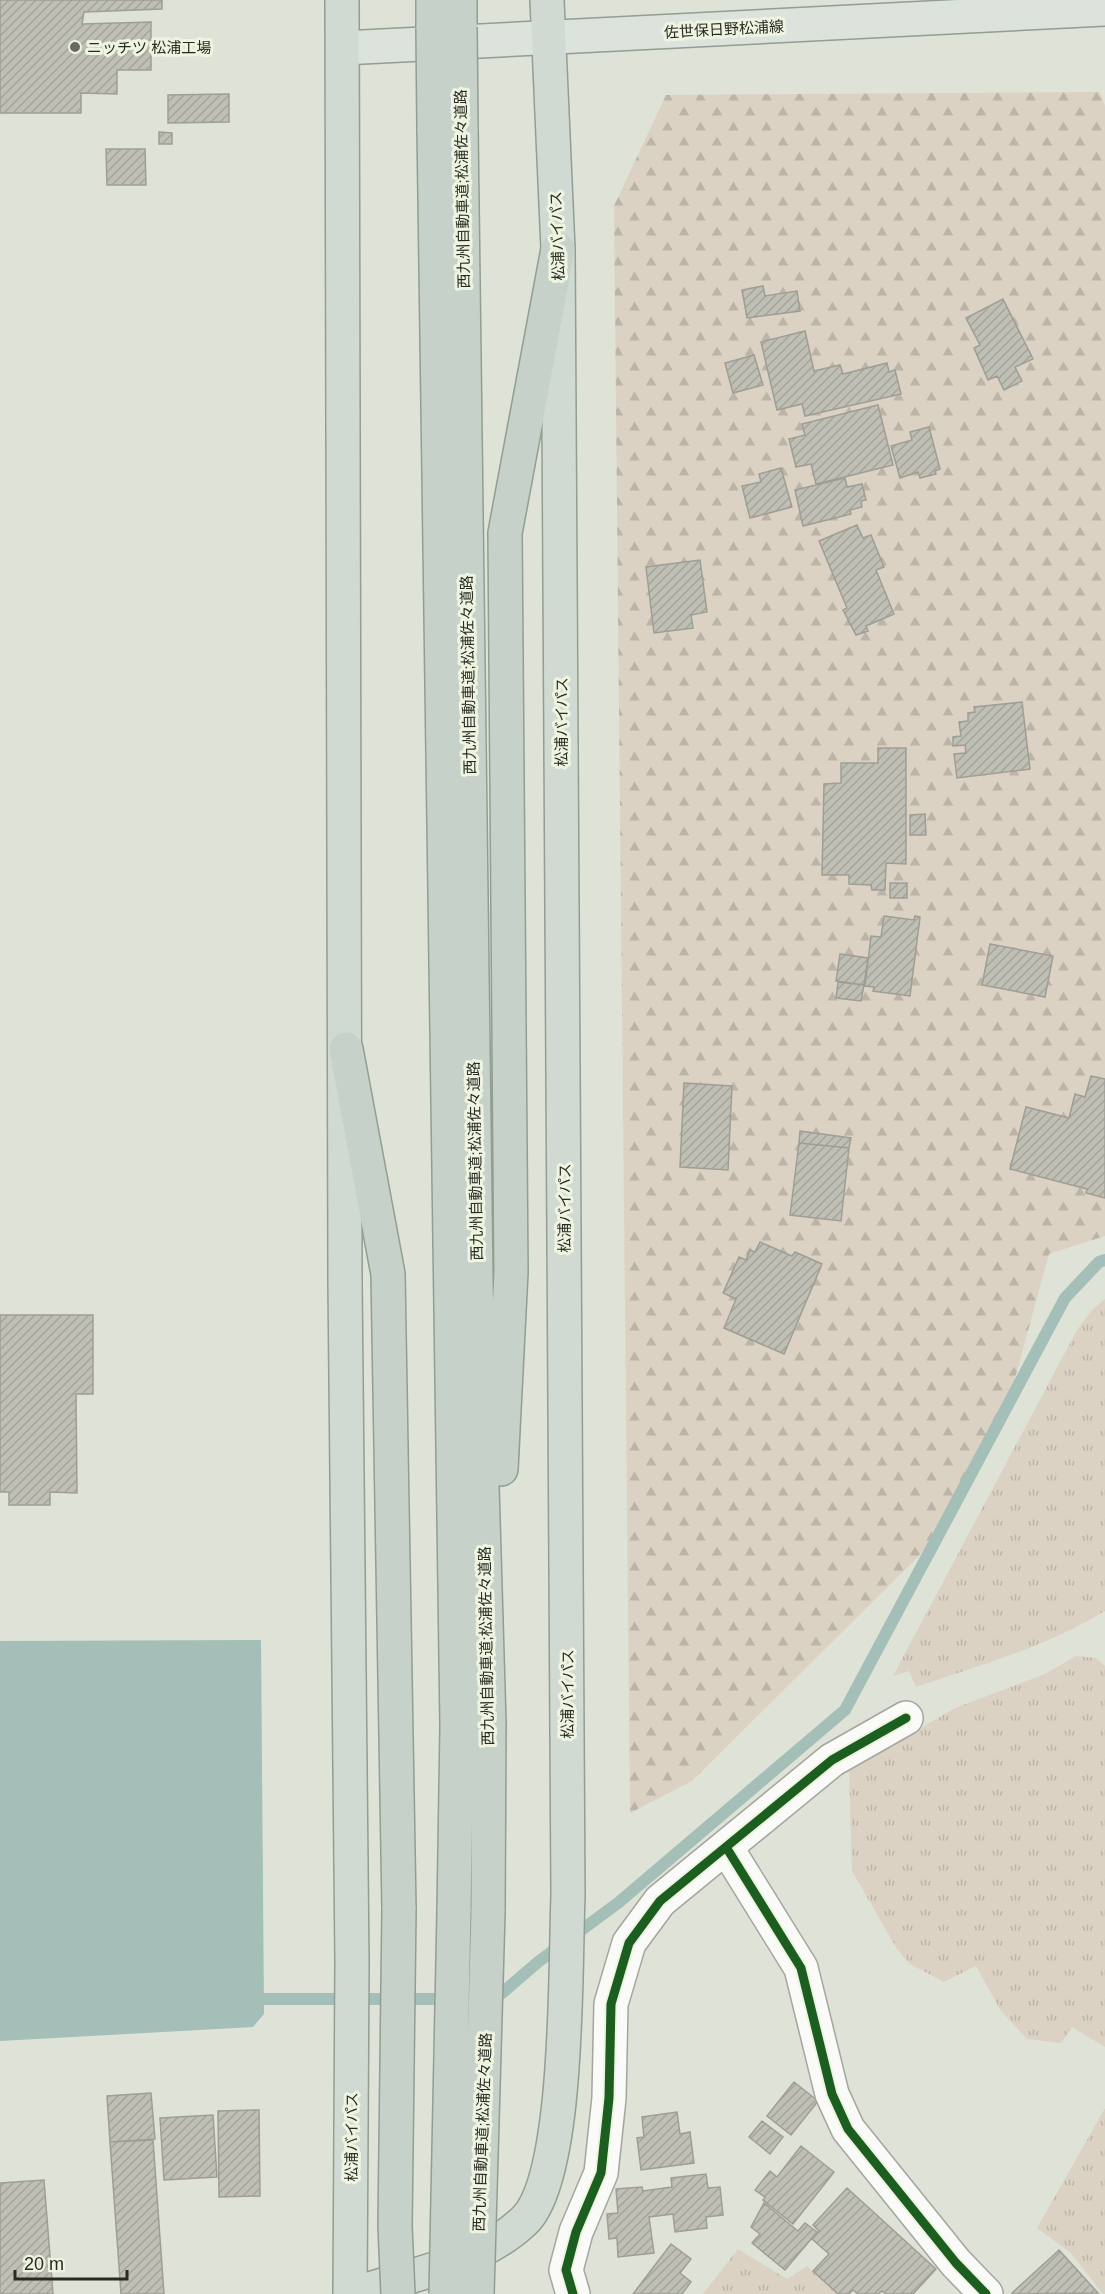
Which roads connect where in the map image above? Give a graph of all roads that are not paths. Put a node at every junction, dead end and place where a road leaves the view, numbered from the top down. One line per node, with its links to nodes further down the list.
1 (342, 0): 6 (highway, 松浦バイパス)
2 (547, 0): 5 (highway, 松浦バイパス)
3 (1105, 9): 5 (main road, 佐世保日野松浦線)
4 (447, 14): 7 (highway, 西九州自動車道;松浦佐々道路, bridge)
5 (549, 38): 6 (main road, 佐世保日野松浦線); 8 (highway, 松浦バイパス)
6 (343, 48): 9 (highway, 松浦バイパス)
7 (447, 128): 11 (highway, 西九州自動車道;松浦佐々道路); 15 (highway, 西九州自動車道;松浦佐々道路, bridge)
8 (558, 249): 11 (highway); 13 (highway, 松浦バイパス)
9 (346, 1049): 13 (highway, 松浦バイパス); 14 (highway, bridge)
10 (906, 1718): 12 (street)
11 (489, 1724): 16 (highway, 西九州自動車道;松浦佐々道路, bridge)
12 (726, 1847): 17 (street); 18 (street)
13 (352, 2294)
14 (398, 2294)
15 (446, 2294)
16 (477, 2294)
17 (573, 2294)
18 (986, 2294)

